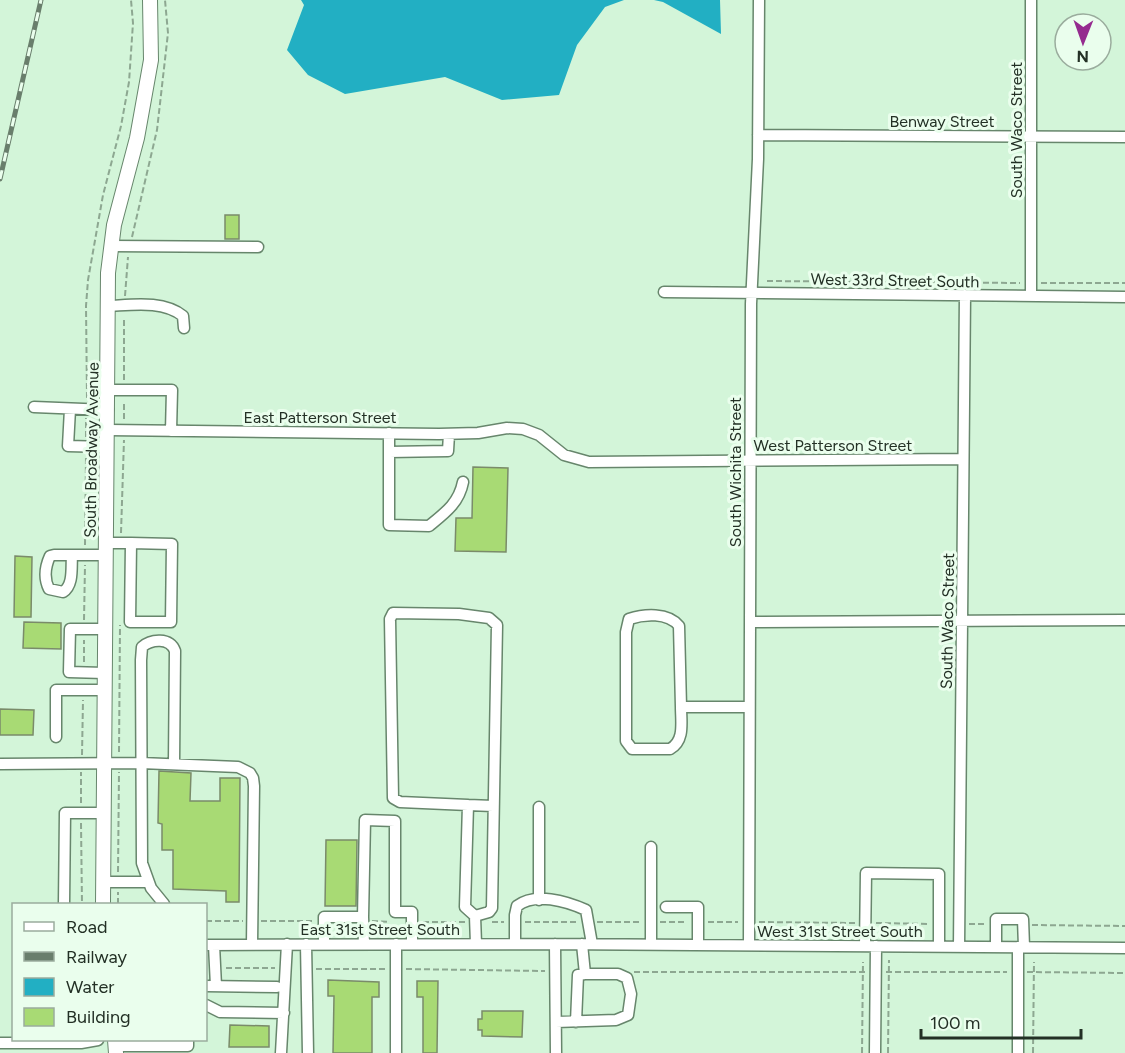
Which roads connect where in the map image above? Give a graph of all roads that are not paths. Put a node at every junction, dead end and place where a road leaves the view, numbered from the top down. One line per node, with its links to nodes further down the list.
1 (150, 0): 7 (main road, South Broadway Avenue)
2 (759, 0): 4 (street, South Wichita Street)
3 (1031, 0): 5 (street, South Waco Street)
4 (758, 135): 5 (street, Benway Street); 10 (street, South Wichita Street)
5 (1031, 136): 6 (street, Benway Street); 12 (street, South Waco Street)
6 (1125, 137)
7 (111, 246): 8 (street); 14 (main road, South Broadway Avenue)
8 (258, 247)
9 (664, 292): 10 (street, West 33rd Street South)
10 (751, 293): 11 (street, West 33rd Street South); 28 (street, South Wichita Street)
11 (965, 295): 12 (street, West 33rd Street South); 27 (street, South Waco Street)
12 (1030, 296): 13 (street, West 33rd Street South)
13 (1125, 297)
14 (108, 306): 15 (street); 16 (main road, South Broadway Avenue)
15 (184, 328)
16 (108, 390): 19 (main road, South Broadway Avenue); 21 (street)
17 (34, 407): 18 (street)
18 (70, 409): 19 (street); 25 (street)
19 (108, 410): 20 (main road, South Broadway Avenue)
20 (108, 430): 21 (street, East Patterson Street); 25 (main road, South Broadway Avenue)
21 (171, 431): 23 (street, East Patterson Street)
22 (531, 431): 24 (street, East Patterson Street); 28 (street, West Patterson Street)
23 (389, 433): 24 (street, East Patterson Street); 26 (street)
24 (449, 434): 26 (street)
25 (107, 447): 31 (main road, South Broadway Avenue)
26 (389, 452): 29 (street)
27 (963, 459): 28 (street, West Patterson Street); 34 (street, South Waco Street)
28 (749, 460): 35 (street, South Wichita Street)
29 (463, 482)
30 (126, 543): 30 (street); 31 (street)
31 (106, 549): 32 (street); 36 (main road, South Broadway Avenue)
32 (72, 555)
33 (1125, 620): 34 (street)
34 (962, 621): 35 (street); 52 (street, South Waco Street)
35 (750, 622): 40 (street, South Wichita Street)
36 (104, 629): 37 (main road, South Broadway Avenue); 37 (street)
37 (104, 672): 38 (main road, South Broadway Avenue)
38 (104, 690): 41 (street); 42 (main road, South Broadway Avenue)
39 (681, 707): 39 (street); 40 (street)
40 (749, 707): 78 (street, South Wichita Street)
41 (56, 737)
42 (104, 763): 43 (street); 45 (street); 49 (main road, South Broadway Avenue)
43 (141, 763): 44 (street); 44 (street); 54 (street)
44 (174, 763): 64 (street)
45 (0, 764)
46 (468, 805): 47 (street); 47 (street); 63 (street)
47 (493, 806): 63 (street)
48 (539, 807): 55 (street)
49 (104, 813): 53 (main road, South Broadway Avenue); 56 (street)
50 (651, 847): 75 (street)
51 (939, 877): 52 (street); 60 (street); 79 (street)
52 (960, 877): 61 (street, South Waco Street)
53 (103, 882): 54 (street); 57 (main road, South Broadway Avenue)
54 (148, 882): 58 (street)
55 (539, 900): 72 (street); 74 (street)
56 (64, 903)
57 (103, 903)
58 (163, 903)
59 (666, 907): 77 (street)
60 (939, 909): 61 (street); 80 (street)
61 (960, 909): 81 (street, South Waco Street)
62 (363, 919): 67 (street); 68 (street); 70 (street)
63 (475, 919): 71 (street)
64 (252, 944): 65 (street, East 31st Street South); 76 (street, East 31st Street South)
65 (287, 944): 66 (street, East 31st Street South); 89 (street)
66 (306, 944): 67 (street, East 31st Street South); 97 (street)
67 (324, 944): 68 (street, East 31st Street South)
68 (364, 944): 69 (street, East 31st Street South)
69 (396, 944): 70 (street, East 31st Street South); 98 (street)
70 (412, 944): 71 (street, East 31st Street South)
71 (476, 944): 72 (street, East 31st Street South)
72 (515, 944): 73 (street, East 31st Street South)
73 (555, 944): 74 (street, West 31st Street South); 90 (street)
74 (587, 944): 75 (street, West 31st Street South); 85 (street)
75 (651, 944): 77 (street, West 31st Street South)
76 (210, 945): 86 (street)
77 (698, 945): 78 (street, West 31st Street South)
78 (749, 945): 79 (street, West 31st Street South)
79 (871, 946): 80 (street, West 31st Street South); 100 (street)
80 (939, 946): 81 (street, West 31st Street South)
81 (959, 946): 82 (street, West 31st Street South)
82 (996, 947): 83 (street, West 31st Street South); 83 (street)
83 (1021, 947): 84 (street, West 31st Street South); 101 (street)
84 (1125, 948)
85 (585, 974): 91 (street); 91 (street)
86 (211, 986): 87 (street)
87 (277, 987)
88 (207, 1006): 89 (street)
89 (284, 1013): 96 (street)
90 (556, 1022): 91 (street); 99 (street)
91 (576, 1022)
92 (90, 1041): 94 (street)
93 (188, 1041): 95 (street)
94 (0, 1043)
95 (115, 1046)
96 (281, 1053)
97 (308, 1053)
98 (396, 1053)
99 (556, 1053)
100 (875, 1053)
101 (1018, 1053)

